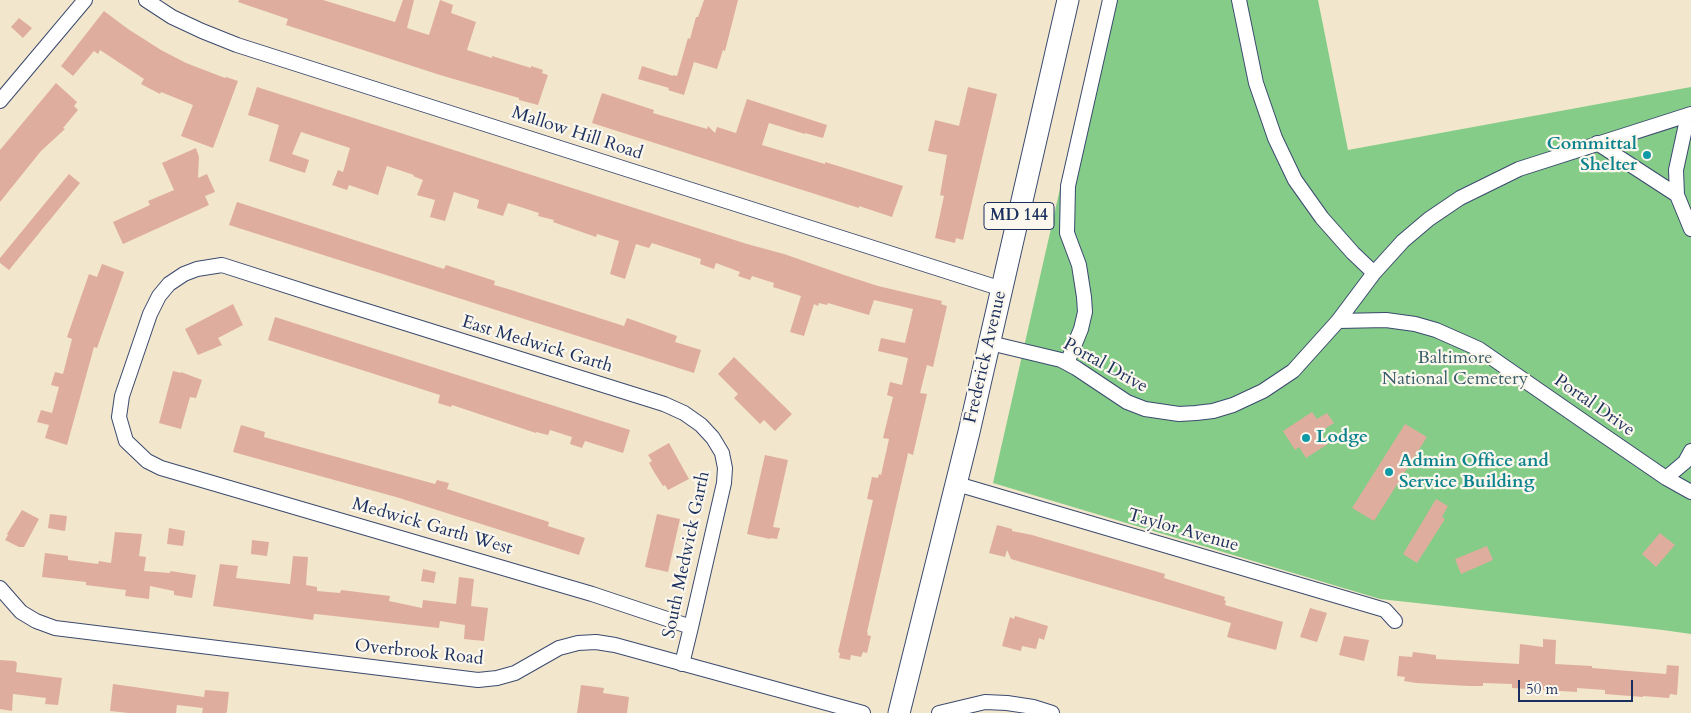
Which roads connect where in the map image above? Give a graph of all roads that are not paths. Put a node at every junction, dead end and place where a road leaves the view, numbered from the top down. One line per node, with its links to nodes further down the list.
1 (85, 0): 6 (street)
2 (146, 0): 13 (street, Mallow Hill Road)
3 (1068, 0): 13 (main road, Frederick Avenue / MD 144)
4 (1110, 0): 16 (street)
5 (1239, 0): 12 (street)
6 (0, 101)
7 (1690, 114): 8 (street); 9 (street)
8 (1597, 143): 9 (street); 12 (street)
9 (1678, 195): 10 (street)
10 (1691, 229)
11 (222, 265): 18 (street, East Medwick Garth); 24 (street, Medwick Garth West)
12 (1374, 273): 14 (street)
13 (1002, 290): 15 (main road, Frederick Avenue / MD 144)
14 (1338, 321): 16 (street, Portal Drive); 19 (street, Portal Drive)
15 (990, 343): 16 (street, Portal Drive); 20 (main road, Frederick Avenue / MD 144)
16 (1067, 363)
17 (1691, 452): 19 (street)
18 (722, 453): 24 (street, South Medwick Garth)
19 (1666, 478): 21 (street, Portal Drive)
20 (957, 484): 23 (street, Taylor Avenue); 27 (main road, Frederick Avenue / MD 144)
21 (1691, 492)
22 (0, 588): 25 (street, Overbrook Road)
23 (1395, 621)
24 (692, 627): 25 (street, South Medwick Garth)
25 (682, 664): 26 (street, Overbrook Road)
26 (863, 713)
27 (899, 713)
28 (939, 713): 29 (street)
29 (1052, 713)

